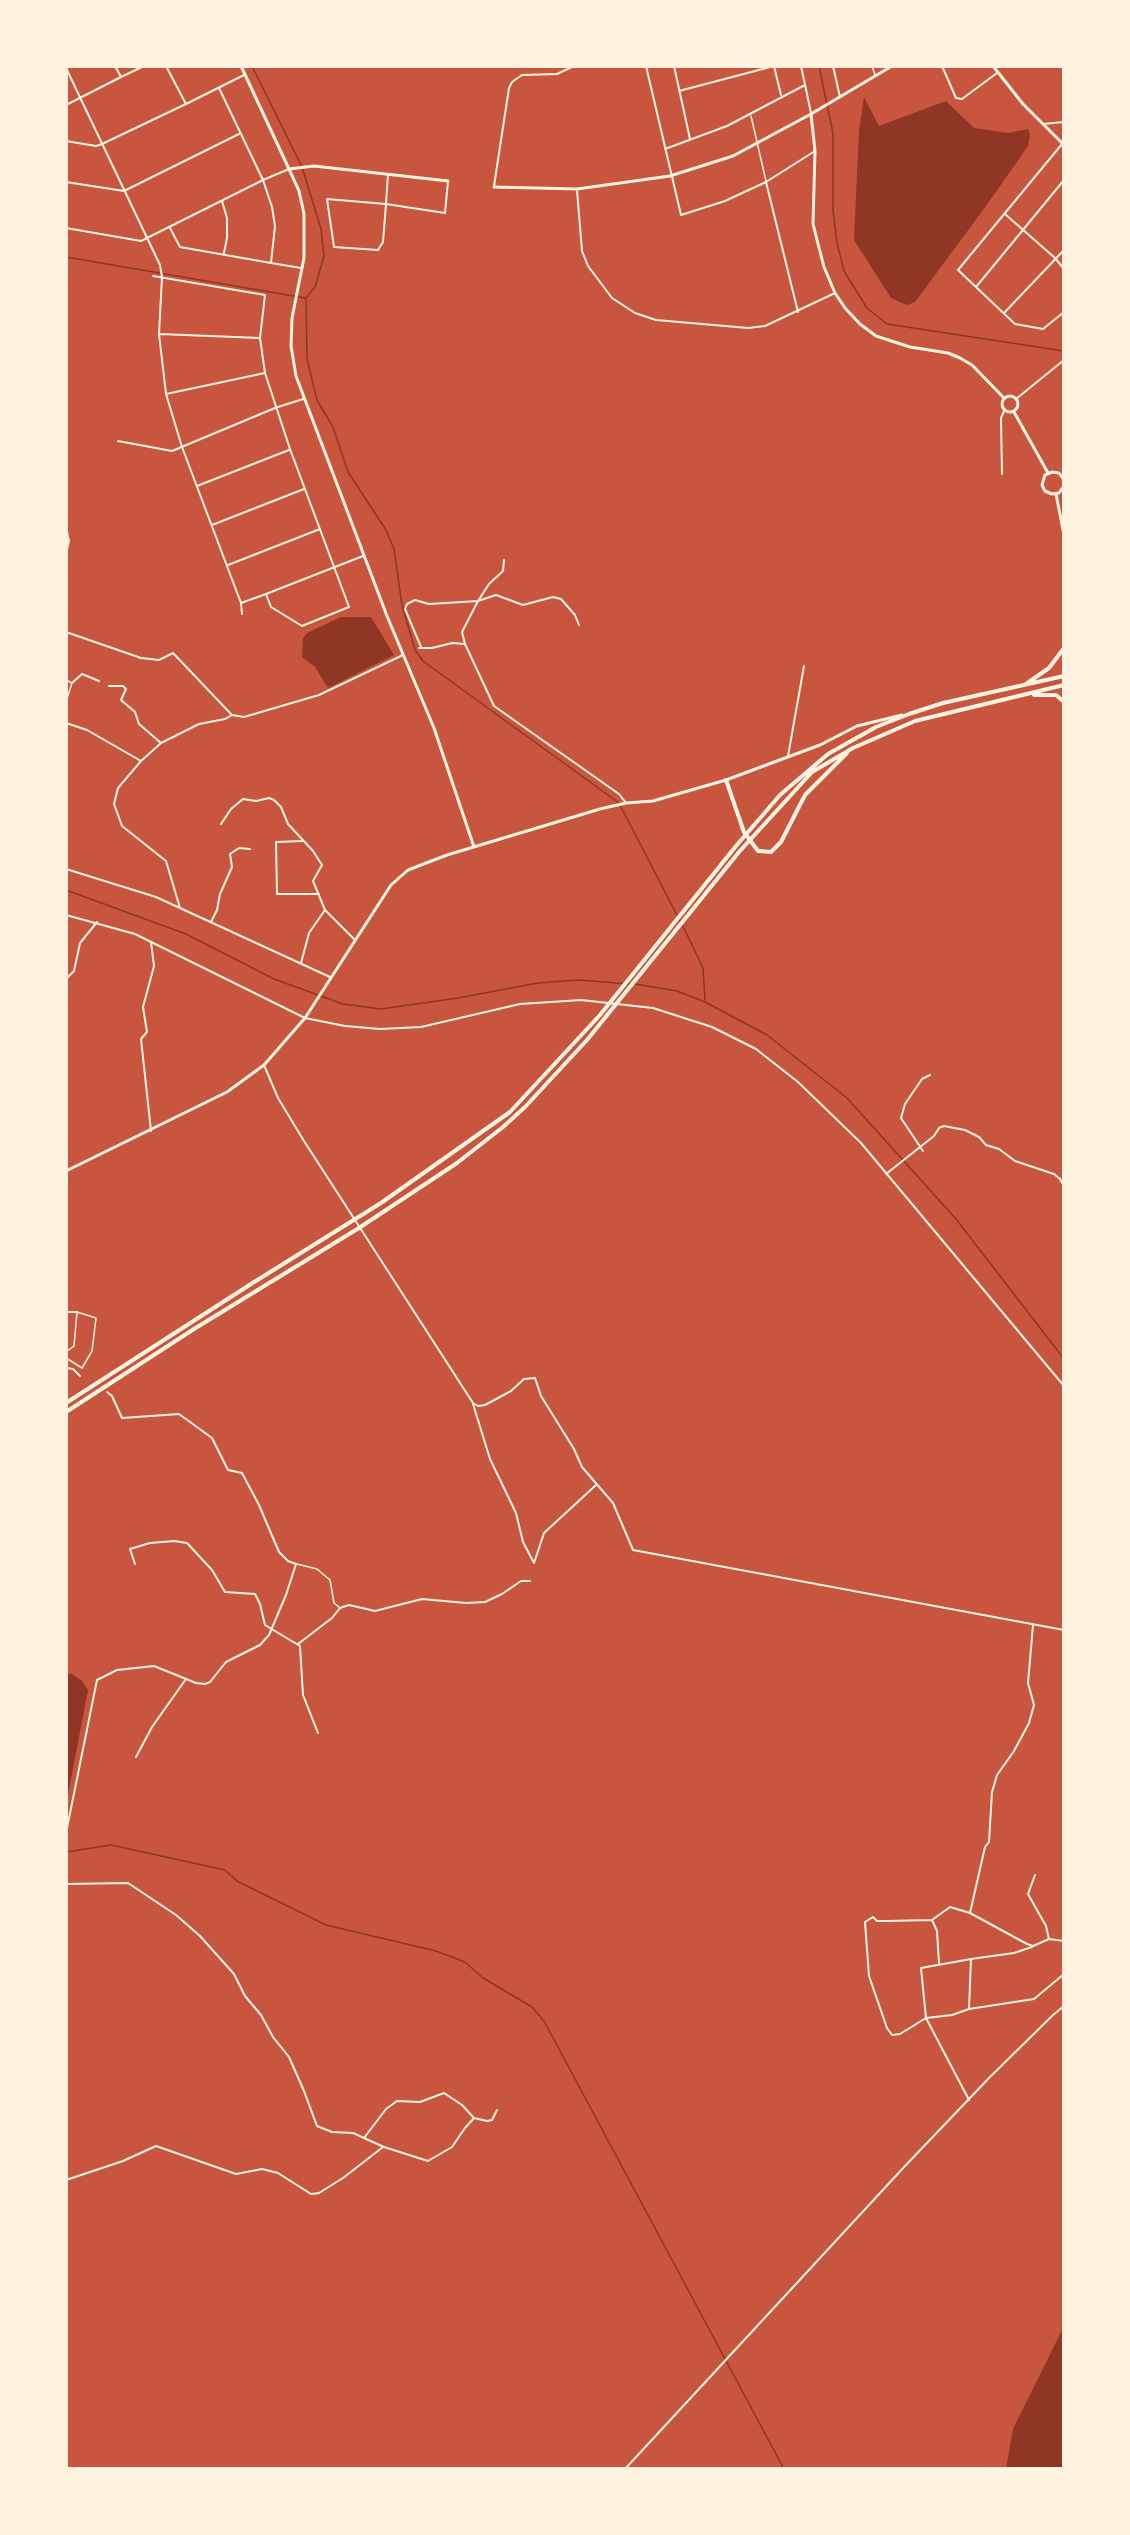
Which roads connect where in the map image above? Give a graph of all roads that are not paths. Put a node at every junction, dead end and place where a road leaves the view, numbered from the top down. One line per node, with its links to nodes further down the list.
1 (115, 66): 19 (street)
2 (144, 66): 19 (street)
3 (166, 66): 26 (street)
4 (241, 66): 17 (street)
5 (574, 66): 48 (street)
6 (646, 66): 38 (street)
7 (675, 66): 22 (street)
8 (774, 66): 22 (street); 23 (street)
9 (801, 66): 20 (street)
10 (833, 66): 25 (street)
11 (872, 66): 18 (street)
12 (892, 66): 18 (street)
13 (942, 66): 16 (street)
14 (993, 66): 16 (street)
15 (66, 68): 24 (street)
16 (997, 73): 31 (street)
17 (244, 75): 21 (street); 40 (street)
18 (875, 76): 25 (street)
19 (121, 77): 24 (street)
20 (805, 85): 23 (street); 29 (street)
21 (219, 88): 26 (street); 32 (street)
22 (679, 91): 34 (street)
23 (781, 96): 28 (street)
24 (80, 98): 27 (street); 35 (street)
25 (838, 98): 29 (street)
26 (186, 104): 35 (street)
27 (66, 105)
28 (750, 114): 34 (street); 36 (street)
29 (812, 114): 36 (street); 39 (street)
30 (1064, 122): 31 (street)
31 (1042, 124): 37 (street)
32 (239, 134): 43 (street); 50 (street)
33 (66, 141): 35 (street)
34 (691, 141): 38 (street)
35 (102, 144): 50 (street)
36 (758, 144): 42 (street); 47 (street)
37 (1063, 145): 53 (street)
38 (665, 149): 42 (street)
39 (815, 151): 47 (street); 67 (street)
40 (292, 168): 41 (street); 43 (street); 62 (street)
41 (388, 174): 45 (street); 52 (street)
42 (670, 176): 47 (street); 49 (street)
43 (263, 180): 51 (street); 61 (street)
44 (1064, 180): 56 (street)
45 (448, 181): 52 (street)
46 (66, 182): 50 (street)
47 (766, 182): 68 (street)
48 (494, 187): 49 (street)
49 (577, 189): 68 (street)
50 (124, 191): 57 (street)
51 (222, 201): 55 (street); 59 (street)
52 (386, 204): 52 (street)
53 (1005, 214): 56 (street); 66 (street)
54 (66, 228): 57 (street)
55 (171, 228): 57 (street); 59 (street)
56 (1023, 230): 60 (street); 66 (street)
57 (147, 238): 65 (street)
58 (1064, 250): 60 (street)
59 (224, 253): 61 (street)
60 (1055, 258): 63 (street); 70 (street)
61 (272, 263): 62 (street)
62 (302, 268): 77 (street)
63 (1064, 269)
64 (153, 276): 65 (street)
65 (162, 278): 71 (street); 72 (street)
66 (976, 287): 70 (street)
67 (835, 293): 68 (street); 76 (street)
68 (798, 312)
69 (1064, 312): 70 (street)
70 (1003, 313)
71 (159, 334): 72 (street); 75 (street)
72 (260, 338): 74 (street)
73 (1064, 360): 78 (street)
74 (265, 373): 75 (street); 79 (street)
75 (165, 394): 83 (street)
76 (1004, 398): 78 (street); 80 (street)
77 (303, 399): 79 (street); 97 (street)
78 (1016, 399): 81 (street)
79 (275, 408): 83 (street); 84 (street)
80 (1004, 411): 81 (street); 86 (street)
81 (1014, 412): 85 (street)
82 (118, 441): 83 (street)
83 (182, 447): 88 (street)
84 (290, 449): 88 (street); 90 (street)
85 (1048, 472): 87 (street); 91 (street)
86 (1002, 474)
87 (1063, 477)
88 (196, 486): 92 (street)
89 (1064, 486): 91 (street)
90 (304, 489): 92 (street); 94 (street)
91 (1056, 494): 95 (street)
92 (212, 526): 99 (street)
93 (66, 528): 96 (street)
94 (320, 529): 99 (street); 100 (street)
95 (1064, 534)
96 (66, 553)
97 (363, 556): 100 (street); 109 (street)
98 (504, 560): 102 (street)
99 (227, 565): 103 (street)
100 (334, 567): 101 (street); 101 (street)
101 (266, 594): 103 (street)
102 (478, 601): 105 (street); 107 (street); 107 (street)
103 (241, 603): 104 (street)
104 (242, 614)
105 (579, 625)
106 (66, 632): 122 (street)
107 (465, 644): 129 (street)
108 (1064, 648): 117 (main road)
109 (403, 655): 122 (street); 132 (street)
110 (804, 666): 126 (street)
111 (1064, 676): 117 (main road)
112 (66, 680): 114 (street)
113 (99, 681): 114 (street)
114 (72, 683): 119 (street)
115 (1064, 685): 118 (main road)
116 (109, 686): 124 (street)
117 (1020, 687): 121 (main road)
118 (1027, 694): 120 (main road); 125 (main road)
119 (66, 702)
120 (1064, 702)
121 (909, 714): 126 (street); 157 (main road)
122 (232, 715): 124 (street)
123 (66, 723): 127 (street)
124 (161, 743): 127 (street)
125 (853, 748): 128 (main road); 158 (main road)
126 (788, 756): 128 (street)
127 (141, 761): 136 (street)
128 (726, 780): 129 (street)
129 (624, 804): 132 (street)
130 (221, 824): 131 (street)
131 (304, 841): 135 (street); 135 (street)
132 (474, 847): 141 (street)
133 (250, 849): 140 (street)
134 (66, 868): 136 (street)
135 (319, 894): 137 (street)
136 (180, 908): 140 (street)
137 (325, 910): 141 (street); 143 (street)
138 (66, 915): 139 (street)
139 (98, 922): 142 (street); 144 (street)
140 (211, 922): 143 (street)
141 (354, 939): 145 (street)
142 (151, 942): 146 (street); 149 (street)
143 (301, 963): 145 (street)
144 (66, 979)
145 (329, 979): 146 (street)
146 (306, 1017): 147 (street); 155 (street)
147 (264, 1065): 149 (street); 157 (street)
148 (930, 1075): 150 (street)
149 (151, 1131): 153 (street)
150 (917, 1147): 151 (street); 155 (street); 156 (street)
151 (923, 1151)
152 (66, 1163): 153 (street)
153 (71, 1168): 154 (street)
154 (66, 1171)
155 (886, 1174): 165 (street)
156 (1063, 1184)
157 (354, 1220): 158 (street); 167 (main road)
158 (359, 1228): 168 (street); 169 (main road)
159 (66, 1312): 160 (street)
160 (77, 1312): 161 (street); 162 (street)
161 (66, 1352)
162 (66, 1358)
163 (66, 1368): 164 (street)
164 (80, 1376)
165 (1064, 1386)
166 (107, 1392): 172 (street)
167 (66, 1403)
168 (473, 1403): 170 (street); 170 (street)
169 (66, 1412)
170 (596, 1485): 175 (street)
171 (135, 1564): 176 (street)
172 (296, 1564): 174 (street); 176 (street)
173 (530, 1581): 174 (street)
174 (340, 1608): 178 (street)
175 (1033, 1625): 177 (street); 185 (street)
176 (271, 1629): 178 (street); 179 (street)
177 (1064, 1630)
178 (297, 1644): 180 (street)
179 (186, 1679): 181 (street); 182 (street)
180 (318, 1732)
181 (136, 1757)
182 (66, 1833)
183 (1035, 1875): 187 (street)
184 (66, 1884): 199 (street)
185 (970, 1913): 186 (street); 189 (street)
186 (932, 1920): 191 (street); 195 (street)
187 (1049, 1939): 188 (street); 189 (street)
188 (1064, 1941)
189 (1034, 1946): 190 (street)
190 (971, 1959): 191 (street); 194 (street)
191 (939, 1964): 195 (street)
192 (1064, 1974): 194 (street)
193 (1064, 2006): 196 (street)
194 (969, 2009): 195 (street)
195 (926, 2018): 196 (street)
196 (969, 2100): 202 (street)
197 (497, 2110): 198 (street)
198 (474, 2118): 199 (street); 200 (street)
199 (364, 2138): 200 (street)
200 (384, 2147): 201 (street)
201 (66, 2180)
202 (625, 2469)

